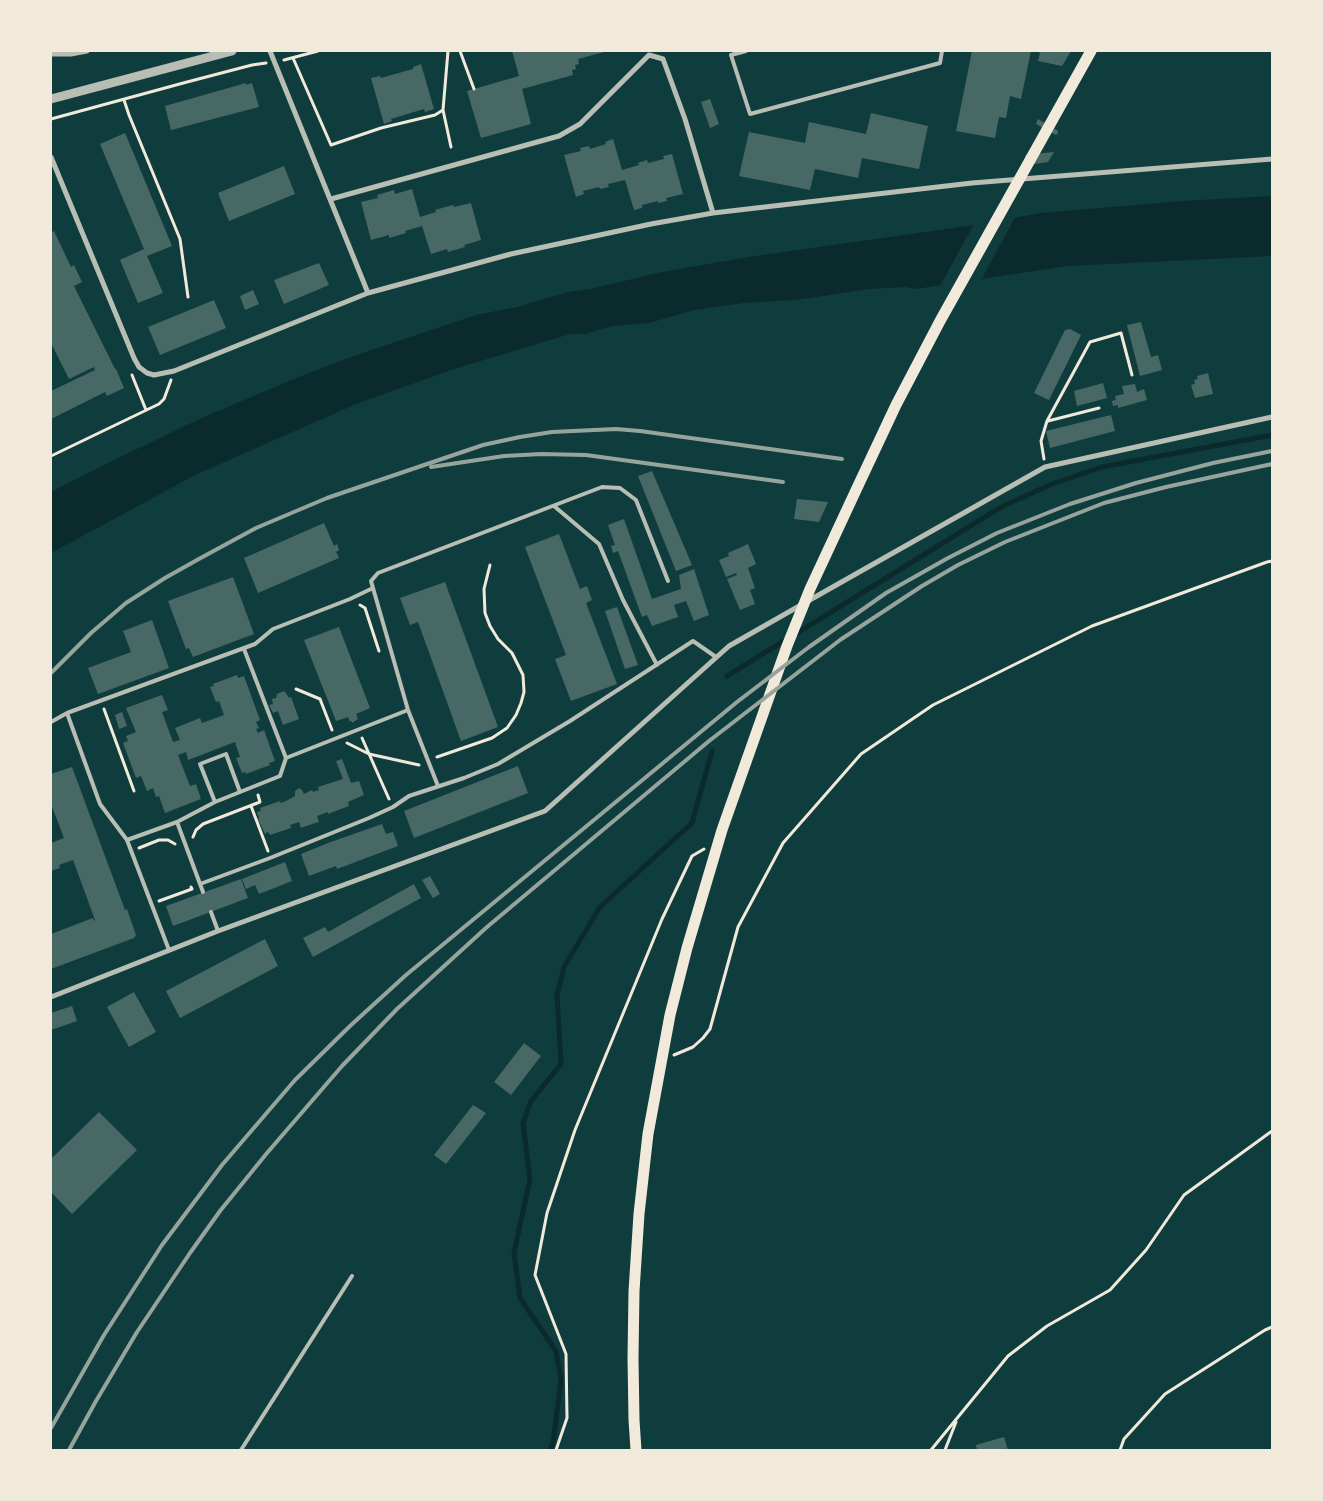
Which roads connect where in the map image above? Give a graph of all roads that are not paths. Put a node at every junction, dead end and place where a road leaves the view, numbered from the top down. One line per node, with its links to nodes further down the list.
1 (86, 51): 7 (street)
2 (232, 51): 8 (street)
3 (270, 51): 11 (street)
4 (746, 51): 5 (lane)
5 (942, 51)
6 (1091, 51): 38 (main road)
7 (51, 54)
8 (51, 99)
9 (51, 158): 13 (street)
10 (1272, 159): 12 (street)
11 (331, 199): 12 (street); 13 (street)
12 (713, 213): 13 (street)
13 (368, 293)
14 (1272, 417): 19 (street)
15 (554, 506): 16 (lane); 17 (lane); 20 (lane)
16 (668, 581)
17 (373, 588): 18 (lane); 21 (lane)
18 (244, 649): 22 (lane); 24 (lane)
19 (716, 657): 20 (lane); 33 (street)
20 (657, 665): 25 (lane)
21 (408, 710): 24 (lane); 25 (lane)
22 (66, 713): 23 (lane); 29 (lane)
23 (51, 722)
24 (286, 758): 26 (lane)
25 (438, 786): 30 (lane)
26 (240, 792): 27 (lane); 27 (lane)
27 (215, 802): 28 (lane)
28 (176, 822): 29 (lane); 30 (lane)
29 (127, 840): 34 (lane)
30 (200, 884): 31 (lane)
31 (203, 892)
32 (211, 912): 33 (lane)
33 (218, 931): 34 (street)
34 (169, 950): 35 (street)
35 (51, 997)
36 (352, 1276): 37 (lane)
37 (241, 1450)
38 (636, 1450)

